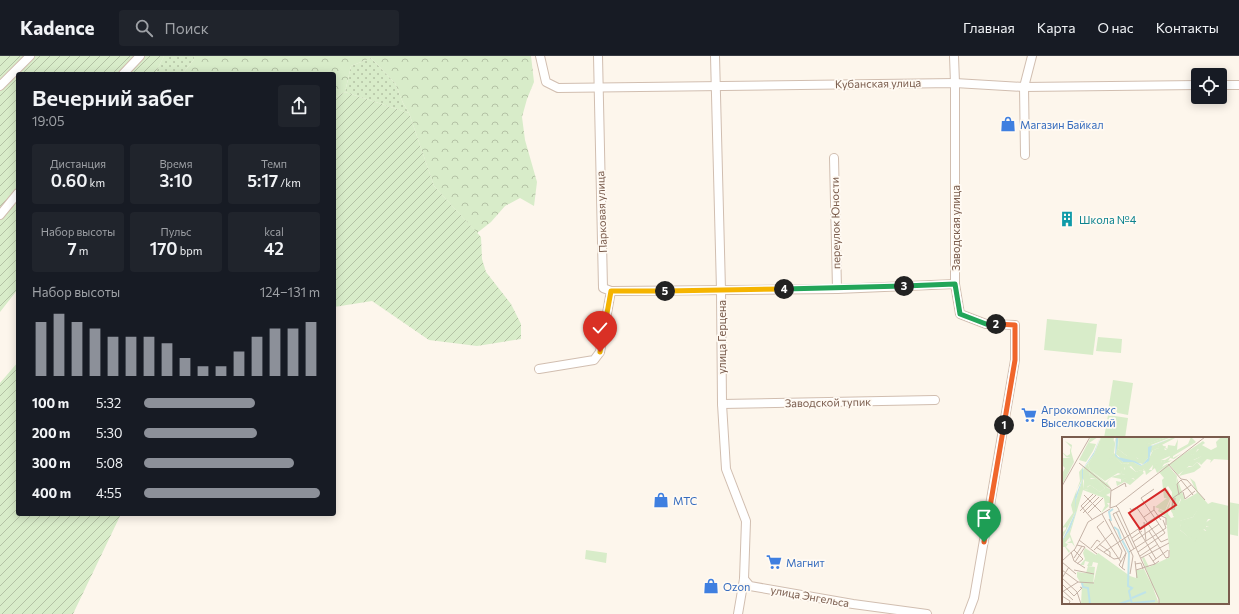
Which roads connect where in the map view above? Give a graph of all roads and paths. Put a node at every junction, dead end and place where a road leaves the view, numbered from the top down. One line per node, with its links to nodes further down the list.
1 (30, 56): 13 (street)
2 (140, 56): 8 (street)
3 (540, 56): 15 (street, Кубанская улица)
4 (598, 56): 15 (street, Парковая улица)
5 (715, 56): 14 (street, улица Герцена)
6 (954, 56): 9 (street, Заводская улица)
7 (1032, 56): 16 (street)
8 (125, 72)
9 (955, 82): 14 (street, Кубанская улица); 16 (street, Кубанская улица); 21 (street, Заводская улица)
10 (1191, 85): 16 (street, Кубанская улица)
11 (1227, 85): 12 (street)
12 (1239, 85)
13 (0, 86)
14 (715, 86): 15 (street, Кубанская улица); 23 (street, улица Герцена)
15 (598, 87): 24 (street, Парковая улица)
16 (1024, 87): 17 (street)
17 (1025, 155)
18 (834, 158): 22 (street, переулок Юности)
19 (16, 195): 20 (street)
20 (0, 215)
21 (955, 284): 22 (street); 31 (street, Заводская улица)
22 (837, 289): 23 (street)
23 (721, 290): 24 (street); 27 (street, улица Герцена)
24 (611, 291): 25 (street)
25 (539, 368)
26 (935, 400): 27 (street, Заводской тупик)
27 (722, 404): 28 (street, улица Герцена)
28 (744, 579): 29 (street, улица Герцена); 30 (street, улица Энгельса)
29 (738, 614)
30 (927, 614)
31 (968, 614)

